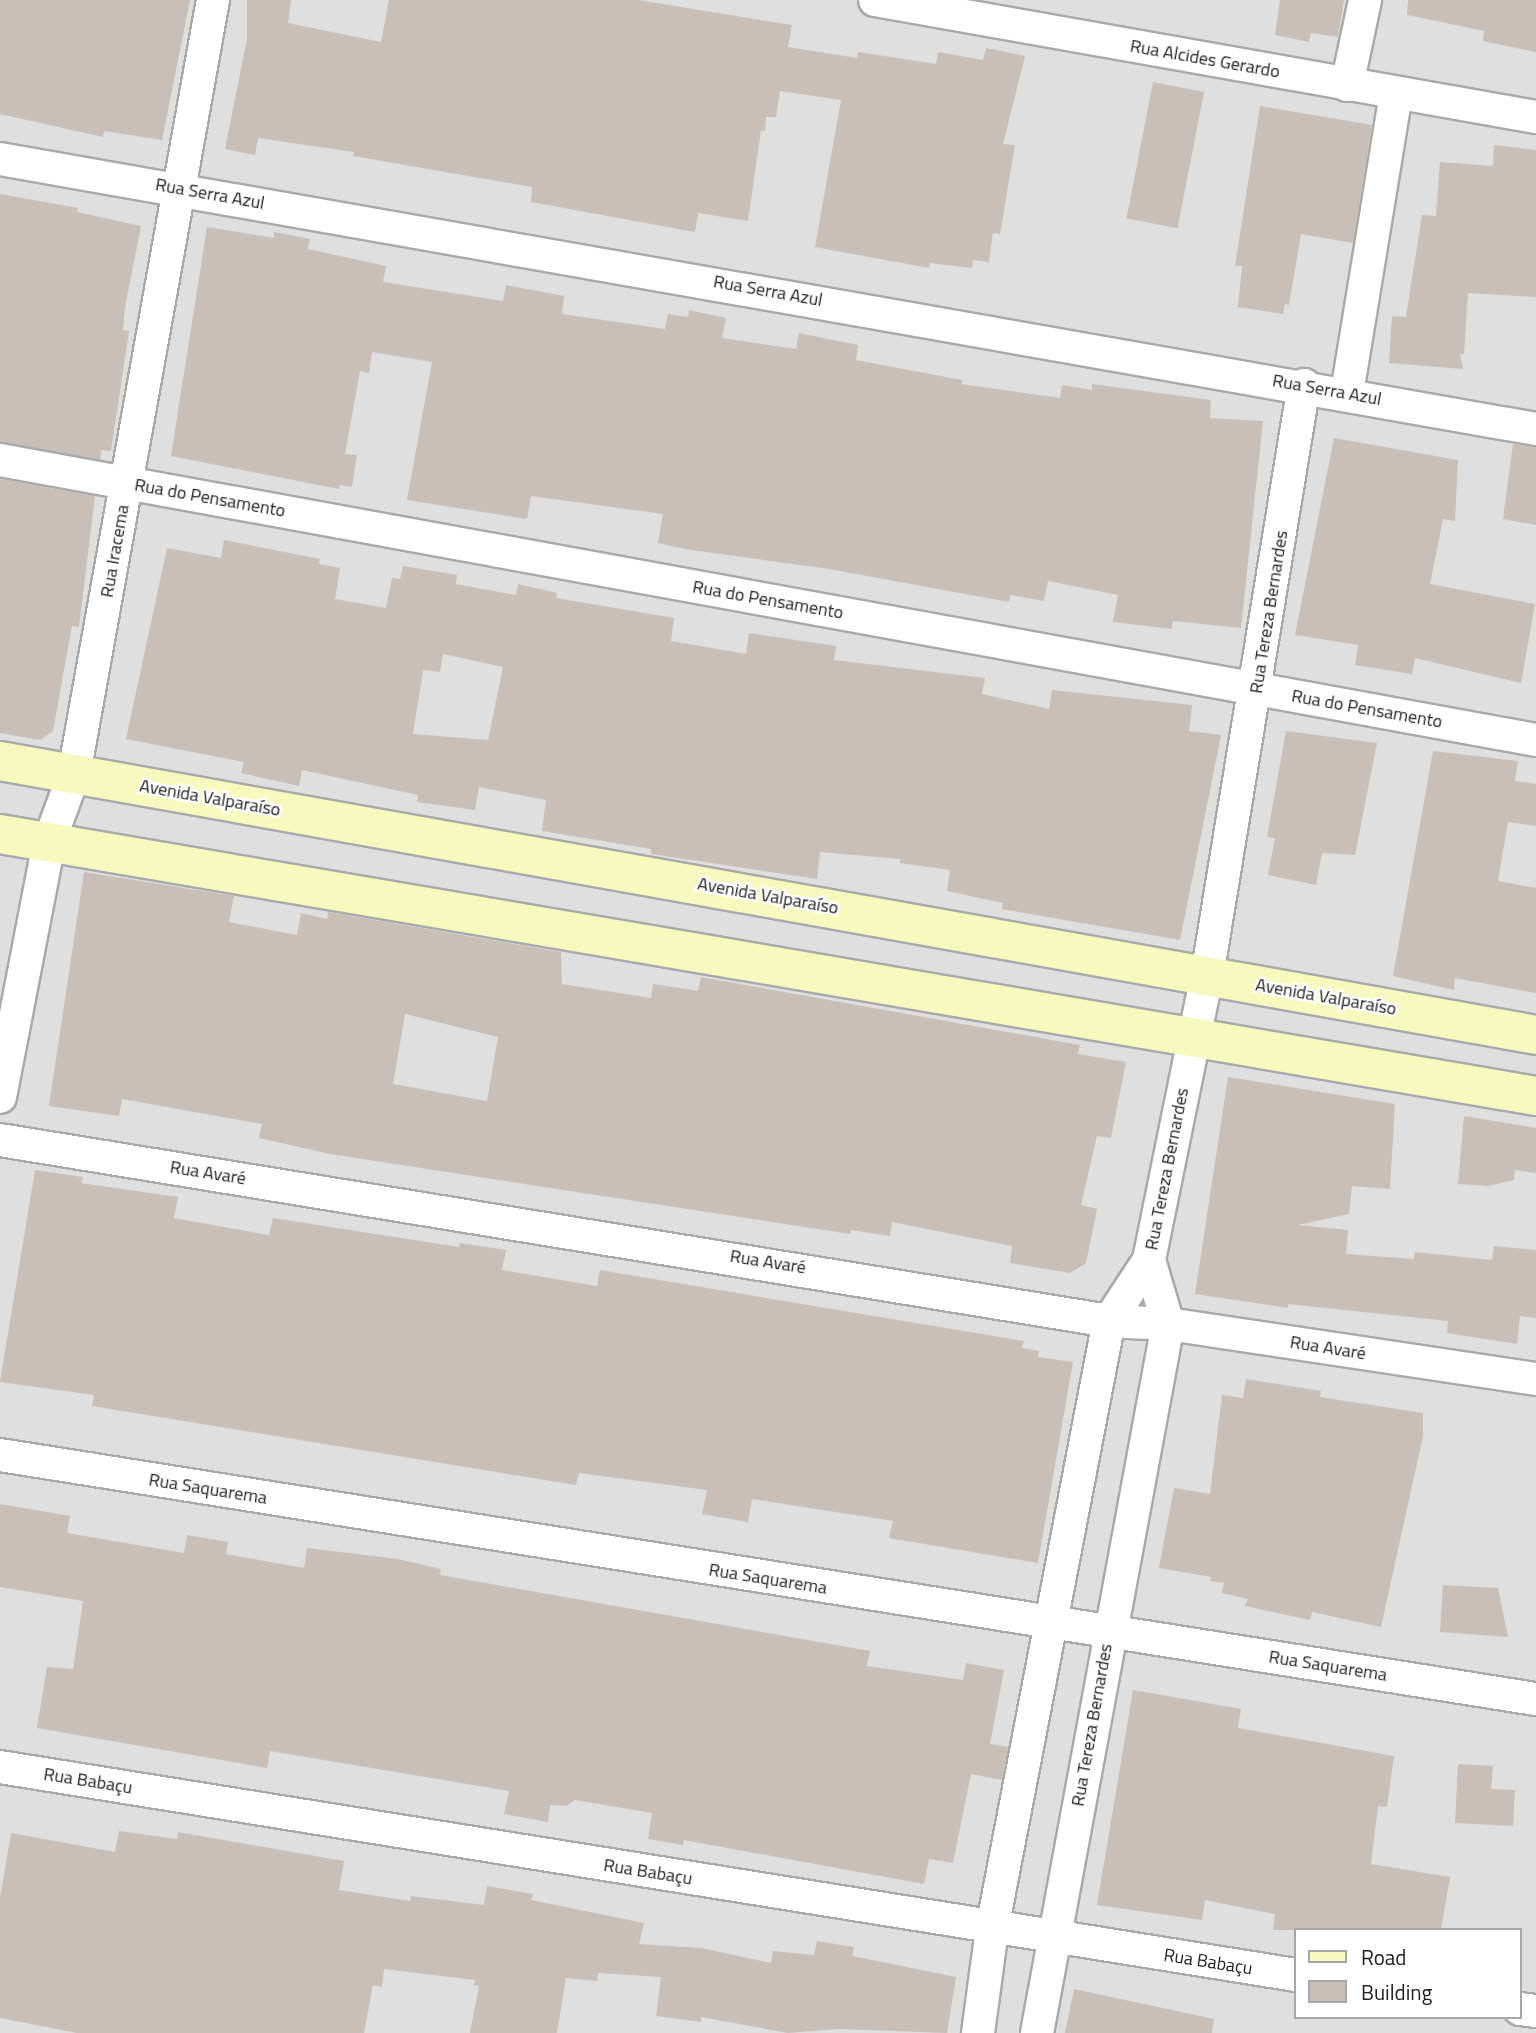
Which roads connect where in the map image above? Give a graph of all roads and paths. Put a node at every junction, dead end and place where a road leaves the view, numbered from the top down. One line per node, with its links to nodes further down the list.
1 (213, 0): 8 (street, Rua Iracema)
2 (875, 0): 4 (street, Rua Alcides Gerardo)
3 (1365, 0): 4 (street)
4 (1348, 85): 5 (street, Rua Alcides Gerardo)
5 (1396, 94): 6 (street, Rua Alcides Gerardo); 10 (street)
6 (1536, 117)
7 (0, 159): 8 (street, Rua Serra Azul)
8 (180, 188): 9 (street, Rua Serra Azul); 13 (street, Rua Iracema)
9 (1304, 385): 10 (street, Rua Serra Azul); 14 (street, Rua Tereza Bernardes)
10 (1347, 393): 11 (street, Rua Serra Azul)
11 (1536, 429)
12 (0, 460): 13 (street, Rua do Pensamento)
13 (127, 483): 14 (street, Rua do Pensamento); 17 (street, Rua Iracema)
14 (1257, 690): 15 (street, Rua do Pensamento); 20 (street, Rua Tereza Bernardes)
15 (1536, 740)
16 (0, 761): 17 (main road, Avenida Valparaíso)
17 (74, 774): 19 (street, Rua Iracema); 20 (main road, Avenida Valparaíso)
18 (0, 834): 19 (main road)
19 (49, 842): 22 (main road); 24 (street, Rua Iracema)
20 (1207, 976): 21 (main road, Avenida Valparaíso); 22 (street, Rua Tereza Bernardes)
21 (1536, 1035)
22 (1192, 1040): 23 (main road); 26 (street, Rua Tereza Bernardes)
23 (1536, 1096)
24 (0, 1097)
25 (0, 1140): 27 (street, Rua Avaré)
26 (1149, 1260): 27 (street); 28 (street, Rua Tereza Bernardes)
27 (1109, 1321): 28 (street, Rua Avaré); 31 (street)
28 (1168, 1324): 29 (street, Rua Avaré); 32 (street, Rua Tereza Bernardes)
29 (1536, 1379)
30 (0, 1455): 31 (street, Rua Saquarema)
31 (1049, 1623): 32 (street, Rua Saquarema); 35 (street)
32 (1109, 1632): 33 (street, Rua Saquarema); 36 (street, Rua Tereza Bernardes)
33 (1536, 1699)
34 (0, 1766): 35 (street, Rua Babaçu)
35 (992, 1929): 36 (street, Rua Babaçu); 38 (street)
36 (1052, 1939): 37 (street, Rua Babaçu); 39 (street, Rua Tereza Bernardes)
37 (1294, 1975)
38 (978, 2033)
39 (1037, 2033)

